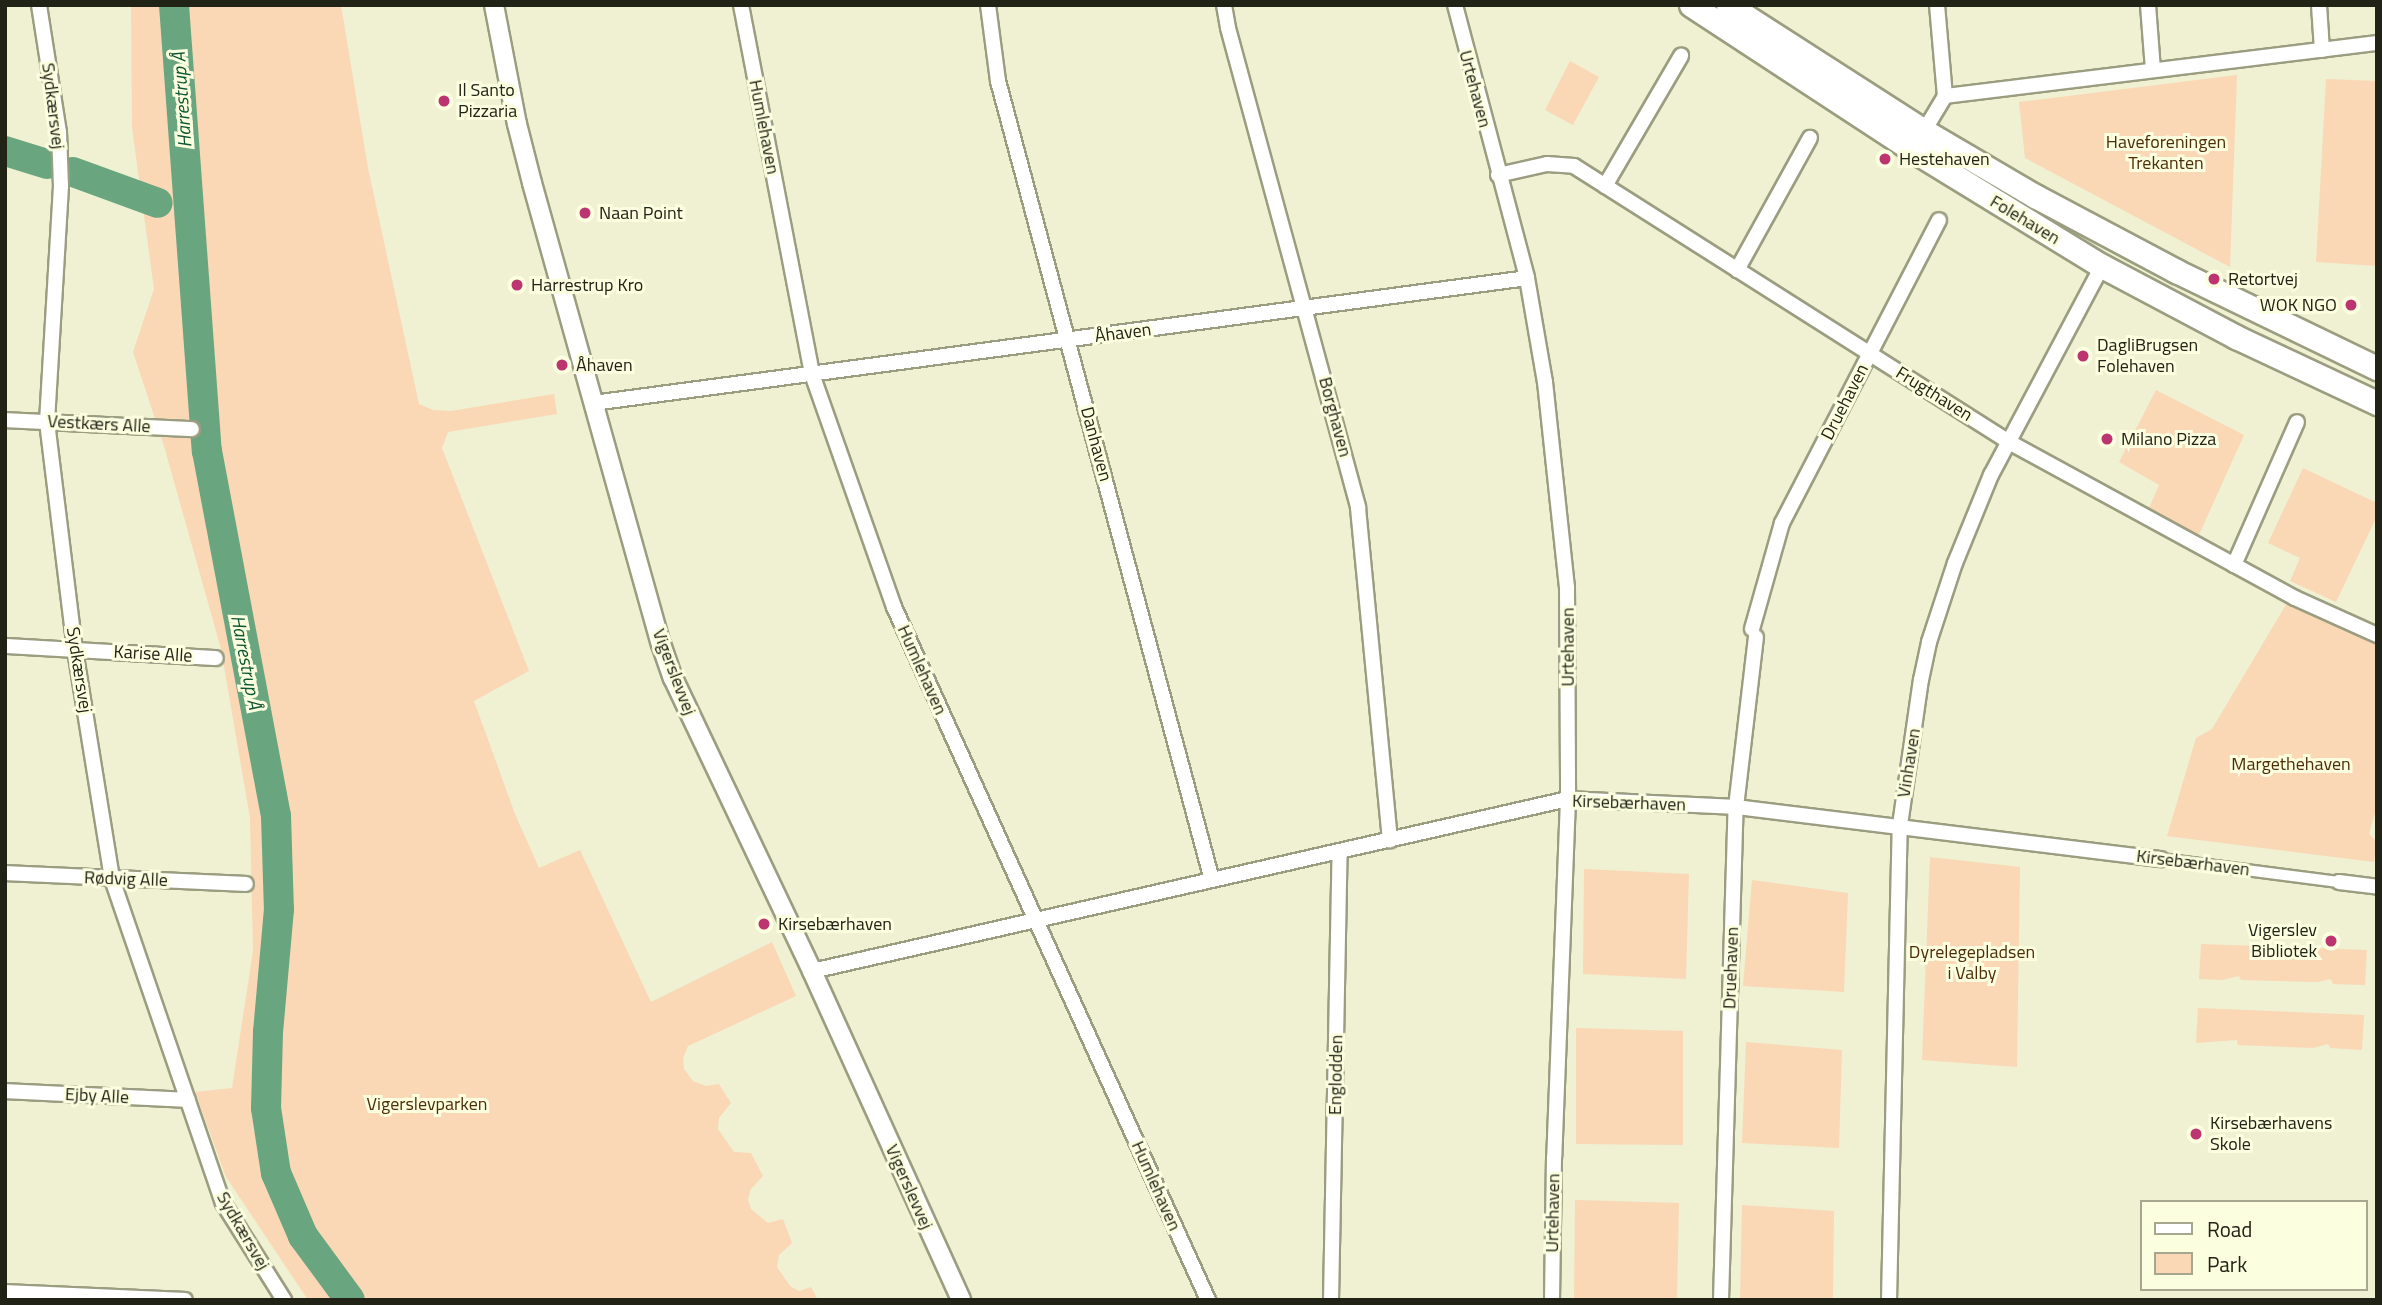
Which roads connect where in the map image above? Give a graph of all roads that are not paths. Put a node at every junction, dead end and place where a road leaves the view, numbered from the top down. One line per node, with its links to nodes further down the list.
1 (39, 5): 33 (street, Sydkærsvej)
2 (494, 5): 30 (street, Vigerslevvej)
3 (741, 5): 29 (street, Humlehaven)
4 (988, 5): 26 (street, Danhaven)
5 (1224, 5): 25 (street, Borghaven)
6 (1455, 5): 19 (street, Urtehaven)
7 (1691, 5): 22 (main road, Folehaven)
8 (1728, 5): 17 (main road, Folehaven)
9 (1937, 5): 16 (street)
10 (2148, 5): 15 (street)
11 (2319, 5): 13 (street)
12 (2377, 43): 13 (street)
13 (2322, 50): 15 (street)
14 (1681, 56): 20 (street)
15 (2153, 70): 16 (street)
16 (1945, 96): 17 (street)
17 (1924, 131): 28 (main road, Folehaven)
18 (1810, 138): 23 (street)
19 (1498, 176): 20 (street, Frugthaven); 24 (street, Urtehaven)
20 (1605, 186): 23 (street, Frugthaven)
21 (1939, 220): 27 (street, Druehaven)
22 (2102, 266): 31 (main road, Folehaven); 36 (street, Vinhaven)
23 (1737, 270): 27 (street, Frugthaven)
24 (1527, 278): 25 (street, Åhaven); 42 (street, Urtehaven)
25 (1307, 309): 26 (street, Åhaven); 45 (street, Borghaven)
26 (1068, 340): 29 (street, Åhaven); 50 (street, Danhaven)
27 (1870, 353): 36 (street, Frugthaven); 43 (street, Druehaven)
28 (2377, 368)
29 (812, 374): 30 (street, Åhaven); 54 (street, Humlehaven)
30 (593, 403): 55 (street, Vigerslevvej)
31 (2377, 403)
32 (5, 420): 33 (street, Vestkærs Alle)
33 (47, 422): 35 (street, Vestkærs Alle); 40 (street, Sydkærsvej)
34 (2297, 422): 37 (street)
35 (192, 429)
36 (2009, 442): 37 (street, Frugthaven); 44 (street, Vinhaven)
37 (2234, 565): 38 (street, Frugthaven)
38 (2375, 631)
39 (5, 646): 40 (street, Karise Alle)
40 (75, 650): 41 (street, Karise Alle); 49 (street, Sydkærsvej)
41 (216, 658)
42 (1568, 799): 43 (street, Kirsebærhaven); 45 (street, Kirsebærhaven); 64 (street, Urtehaven)
43 (1736, 807): 44 (street, Kirsebærhaven); 65 (street, Druehaven)
44 (1900, 825): 47 (street, Kirsebærhaven); 66 (street, Vinhaven)
45 (1390, 840): 46 (street, Kirsebærhaven)
46 (1340, 851): 50 (street, Kirsebærhaven); 63 (street, Englodden)
47 (2161, 859): 51 (street, Kirsebærhaven)
48 (5, 873): 49 (street, Rødvig Alle)
49 (112, 879): 52 (street, Rødvig Alle); 57 (street, Sydkærsvej)
50 (1212, 880): 54 (street, Kirsebærhaven)
51 (2339, 882): 53 (street, Kirsebærhaven)
52 (246, 884)
53 (2377, 887)
54 (1035, 921): 55 (street, Kirsebærhaven); 62 (street, Humlehaven)
55 (812, 971): 61 (street, Vigerslevvej)
56 (5, 1091): 57 (street, Ejby Alle)
57 (188, 1100): 60 (street, Sydkærsvej)
58 (5, 1292): 59 (street)
59 (185, 1300)
60 (284, 1300)
61 (961, 1300)
62 (1208, 1300)
63 (1331, 1300)
64 (1552, 1300)
65 (1721, 1300)
66 (1889, 1300)

